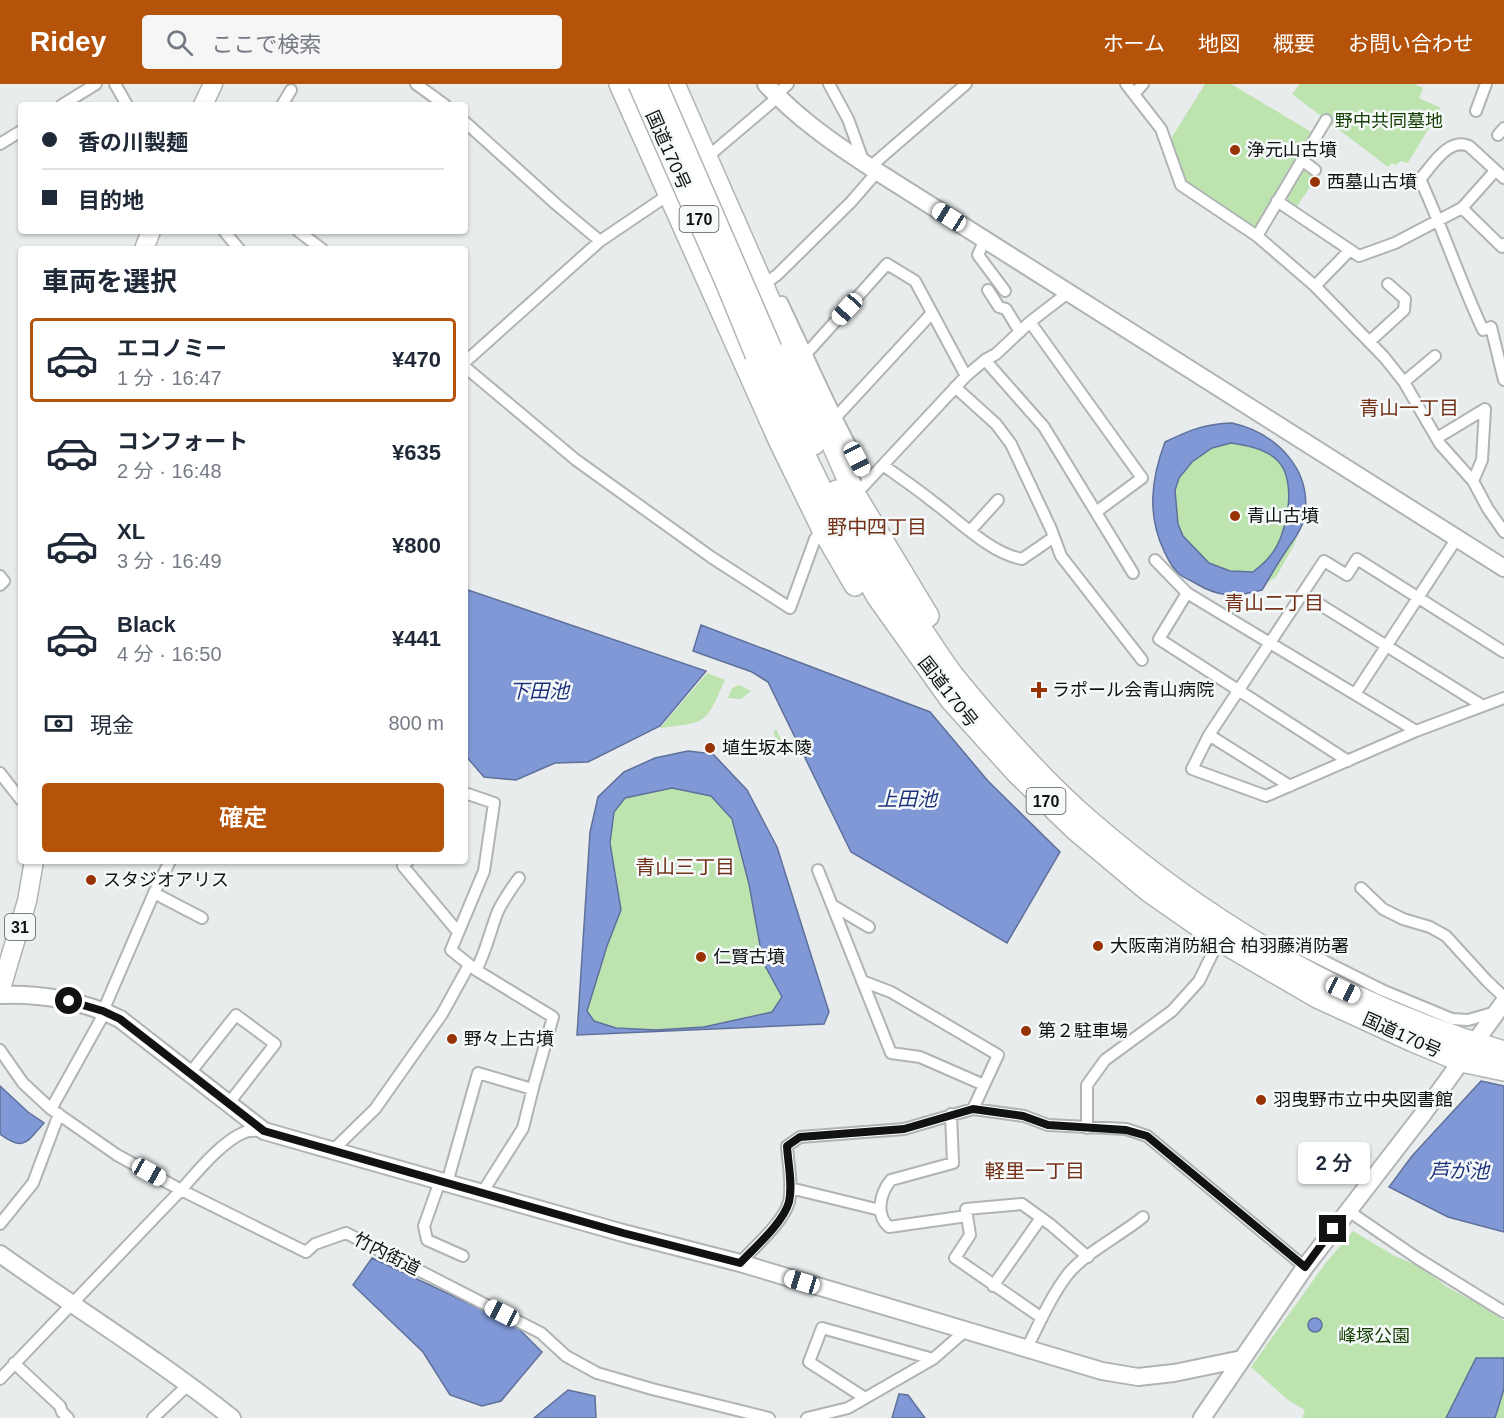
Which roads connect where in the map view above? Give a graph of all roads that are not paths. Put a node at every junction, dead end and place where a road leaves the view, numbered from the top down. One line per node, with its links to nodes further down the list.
1 (96, 84): 17 (street)
2 (115, 84): 18 (street)
3 (213, 84): 19 (main road)
4 (416, 84): 21 (street)
5 (620, 84): 32 (highway)
6 (639, 84): 56 (highway, 国道170号 / 170, bridge)
7 (657, 84): 56 (highway, 国道170号 / 170, bridge)
8 (674, 84): 27 (highway)
9 (829, 84): 29 (street)
10 (966, 84): 29 (street)
11 (1126, 84): 16 (street)
12 (1143, 84): 16 (street)
13 (1486, 84): 22 (street)
14 (291, 90): 20 (street)
15 (777, 90): 27 (street); 29 (street)
16 (1134, 94): 38 (street)
17 (67, 102)
18 (125, 102)
19 (204, 102)
20 (284, 102)
21 (440, 102)
22 (1476, 111)
23 (1326, 120): 28 (street)
24 (468, 125): 40 (street)
25 (18, 133): 26 (street)
26 (0, 144)
27 (707, 158): 32 (street); 46 (highway)
28 (1303, 161): 30 (street); 33 (street)
29 (870, 167): 39 (street); 46 (street)
30 (1315, 170)
31 (1500, 174): 34 (street); 35 (street)
32 (670, 194): 40 (street); 71 (highway)
33 (1277, 201): 38 (street); 44 (street)
34 (1462, 208): 35 (street); 41 (street)
35 (1439, 220): 44 (street); 63 (street)
36 (226, 234): 42 (street)
37 (302, 234): 43 (street)
38 (1257, 236): 47 (street)
39 (985, 239): 49 (street); 50 (street)
40 (600, 241): 59 (street)
41 (1504, 244)
42 (236, 246)
43 (318, 246)
44 (1350, 250): 47 (street)
45 (1388, 284): 55 (street)
46 (763, 285): 51 (highway)
47 (1315, 286): 55 (street)
48 (988, 290): 54 (street)
49 (1005, 291)
50 (1069, 292): 53 (street); 76 (street)
51 (772, 306): 57 (street); 71 (highway)
52 (932, 313): 57 (street); 62 (street); 66 (street)
53 (1030, 322): 54 (street); 72 (street)
54 (1020, 332): 60 (street)
55 (1369, 342): 64 (street)
56 (763, 352): 71 (highway, 国道170号 / 170)
57 (806, 354): 66 (street)
58 (1435, 356): 64 (street)
59 (468, 359)
60 (985, 360): 62 (street); 72 (street)
61 (468, 370): 71 (street)
62 (966, 376): 65 (street)
63 (1504, 380)
64 (1404, 382): 67 (street)
65 (955, 387): 68 (street); 75 (street)
66 (836, 417): 71 (street)
67 (1437, 438): 69 (street); 69 (street)
68 (883, 465): 71 (street); 73 (street)
69 (1473, 481): 74 (street)
70 (998, 500): 73 (street)
71 (845, 505): 111 (highway, 国道170号 / 170); 118 (highway, 国道170号 / 170)
72 (1096, 512): 79 (street)
73 (970, 531): 75 (street)
74 (1504, 532)
75 (1054, 537): 88 (street)
76 (1457, 538): 78 (street); 84 (street)
77 (1155, 560): 82 (street)
78 (1504, 567)
79 (1133, 573)
80 (0, 576): 81 (street)
81 (0, 585)
82 (1187, 593): 85 (street); 89 (street)
83 (1303, 594): 84 (street); 85 (street); 86 (street)
84 (1417, 597): 86 (street); 87 (street)
85 (1270, 644): 89 (street); 90 (street)
86 (1386, 645): 90 (street); 92 (street)
87 (1504, 652)
88 (1142, 660)
89 (1238, 690): 94 (street); 95 (street)
90 (1355, 694): 93 (street)
91 (1504, 698): 92 (street)
92 (1483, 706): 93 (street)
93 (1416, 731): 95 (street)
94 (1209, 735): 97 (street); 97 (street)
95 (1348, 761): 97 (street)
96 (0, 773): 99 (street)
97 (1290, 786)
98 (468, 794): 110 (street)
99 (18, 796)
100 (33, 864): 115 (main road, 31)
101 (168, 864): 106 (street)
102 (405, 864): 110 (street)
103 (818, 870): 107 (street)
104 (519, 878): 113 (street)
105 (1361, 888): 116 (street)
106 (154, 893): 108 (street); 117 (street)
107 (832, 905): 109 (street); 114 (street)
108 (202, 918)
109 (869, 927)
110 (458, 932): 113 (street)
111 (1219, 940): 121 (highway, 国道170号 / 170); 130 (street)
112 (1298, 948): 116 (street)
113 (472, 968): 125 (street); 132 (street)
114 (862, 981): 124 (street); 124 (street)
115 (0, 993): 117 (street)
116 (1502, 1004): 118 (street)
117 (104, 1011): 123 (street); 128 (street)
118 (1474, 1043): 120 (highway, 国道170号 / 170); 121 (street)
119 (0, 1050): 128 (street)
120 (1504, 1052)
121 (1461, 1061): 122 (highway, 国道170号 / 170); 138 (street)
122 (1504, 1070)
123 (190, 1073): 126 (street); 126 (street)
124 (984, 1085): 127 (street)
125 (532, 1089): 133 (street); 136 (street)
126 (229, 1103): 131 (street)
127 (973, 1109): 129 (street); 130 (street)
128 (55, 1111): 135 (street); 142 (street)
129 (951, 1114): 134 (street); 137 (street)
130 (1086, 1128): 147 (street)
131 (264, 1131): 132 (street); 135 (street)
132 (333, 1150): 133 (street)
133 (444, 1182): 136 (street); 144 (street)
134 (790, 1188): 137 (street); 146 (street)
135 (181, 1190): 149 (street); 160 (street, 竹内街道)
136 (482, 1193): 146 (street)
137 (880, 1210): 139 (street)
138 (1347, 1210): 147 (street); 150 (street)
139 (967, 1216): 141 (street); 148 (street)
140 (1143, 1217): 145 (street)
141 (1041, 1218): 145 (street); 148 (street)
142 (0, 1224)
143 (0, 1254): 149 (street)
144 (463, 1256)
145 (1088, 1257): 151 (street)
146 (740, 1263): 152 (street)
147 (1305, 1267): 155 (street)
148 (993, 1286): 151 (street)
149 (70, 1305): 156 (street); 158 (street)
150 (1504, 1312)
151 (1042, 1318): 153 (street)
152 (965, 1331): 153 (street); 154 (street)
153 (1027, 1348): 155 (street)
154 (933, 1359): 159 (street); 159 (street)
155 (1242, 1359): 166 (street)
156 (14, 1363): 157 (street); 161 (street)
157 (0, 1379)
158 (188, 1385): 162 (street); 163 (street)
159 (865, 1398): 165 (street)
160 (749, 1416): 164 (street, 竹内街道)
161 (68, 1418)
162 (153, 1418)
163 (232, 1418)
164 (769, 1418)
165 (807, 1418)
166 (1202, 1418)

